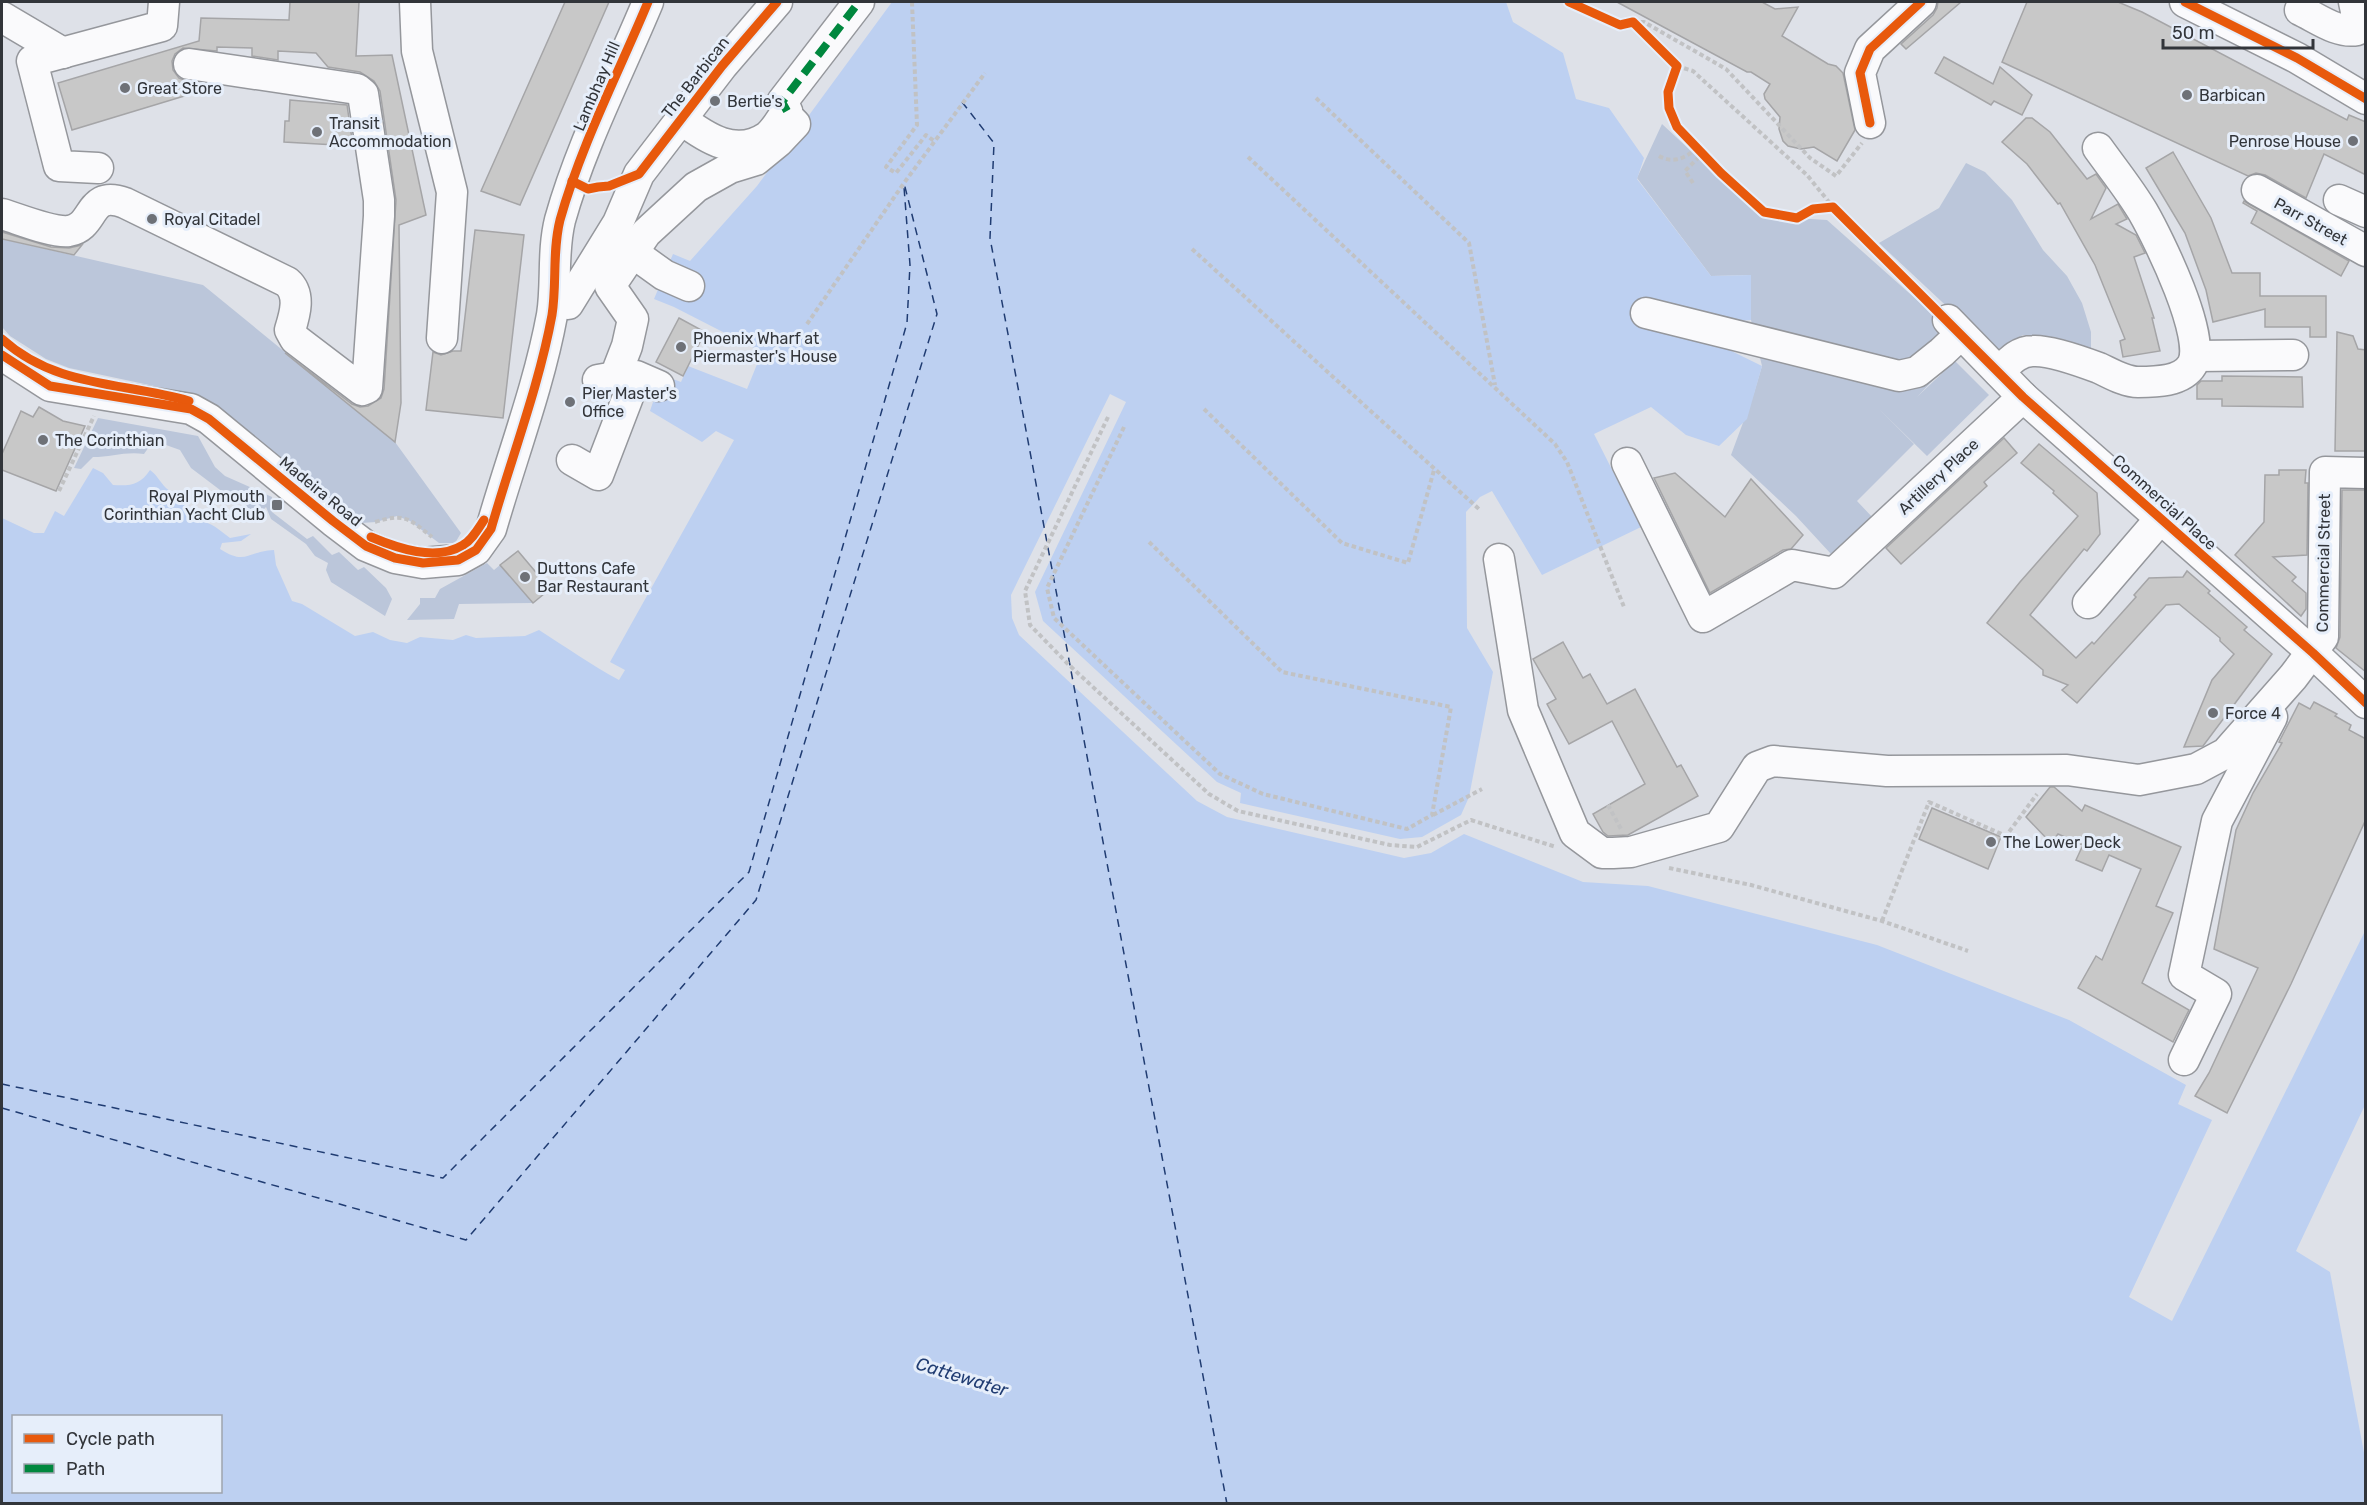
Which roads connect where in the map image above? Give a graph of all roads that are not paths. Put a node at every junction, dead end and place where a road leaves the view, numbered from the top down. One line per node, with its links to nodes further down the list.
1 (164, 2): 11 (street)
2 (415, 2): 27 (street)
3 (648, 2): 19 (street, Lambhay Hill)
4 (777, 2): 15 (street, The Barbican)
5 (859, 2): 14 (street)
6 (1921, 2): 16 (street)
7 (2185, 2): 13 (street)
8 (2354, 2): 9 (street)
9 (2295, 4)
10 (2, 17): 11 (street)
11 (63, 53): 18 (street)
12 (189, 64): 21 (street)
13 (2366, 99)
14 (786, 113): 15 (street); 23 (street)
15 (681, 119): 25 (street, The Barbican)
16 (1870, 123)
17 (2098, 148): 30 (street)
18 (98, 168)
19 (572, 181): 28 (street, Madeira Road)
20 (2256, 190): 22 (street, Parr Street)
21 (2, 214)
22 (2366, 251)
23 (632, 252): 24 (street); 32 (street)
24 (689, 286)
25 (568, 304)
26 (1646, 313): 31 (street, Commercial Place)
27 (442, 338)
28 (2, 355)
29 (2293, 355): 30 (street)
30 (2196, 356): 31 (street)
31 (1999, 372): 34 (street, Commercial Place)
32 (598, 380)
33 (658, 386): 35 (street)
34 (2023, 397): 36 (street, Artillery Place); 38 (street, Commercial Place)
35 (572, 460)
36 (1627, 463)
37 (2366, 473): 41 (street, Commercial Street)
38 (2161, 518): 40 (street); 41 (street, Commercial Place)
39 (1499, 558): 42 (street)
40 (2088, 603)
41 (2313, 653): 42 (street, Commercial Street); 43 (street, Commercial Place)
42 (2293, 677): 44 (street)
43 (2366, 703)
44 (2184, 1060)

